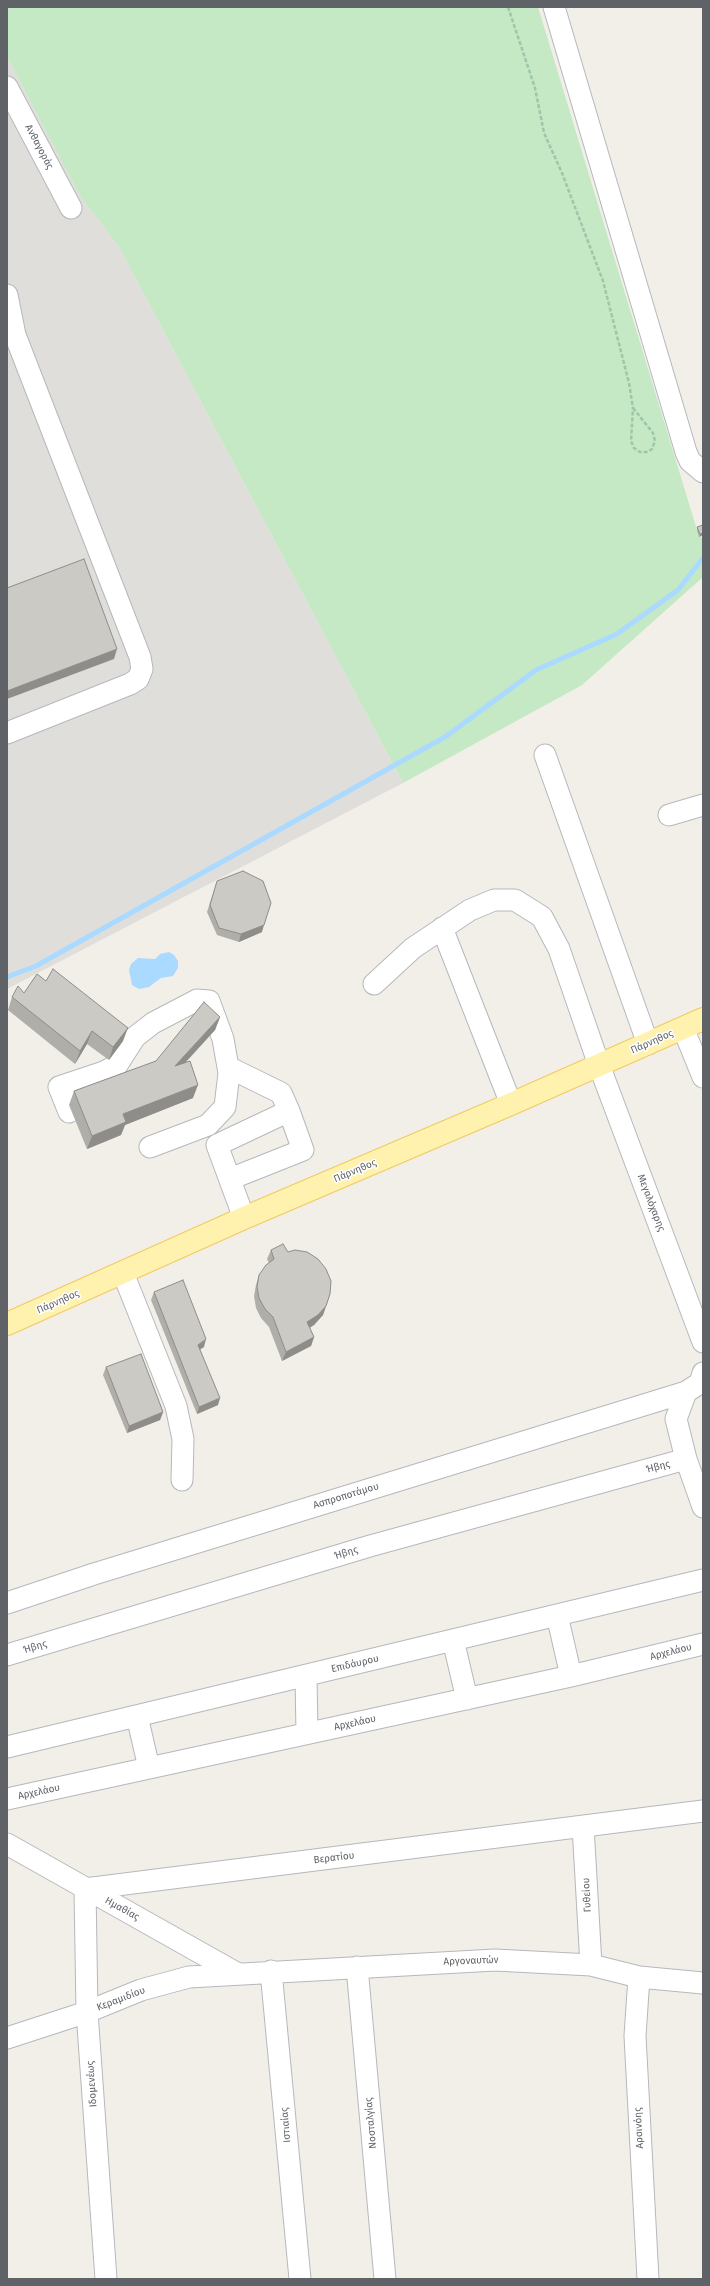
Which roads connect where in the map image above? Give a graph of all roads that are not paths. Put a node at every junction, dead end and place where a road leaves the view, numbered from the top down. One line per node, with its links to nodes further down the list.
1 (554, 7): 5 (street)
2 (7, 87): 3 (street, Ανθαγοράς)
3 (71, 208)
4 (7, 295): 6 (street)
5 (703, 472)
6 (7, 733)
7 (545, 755): 14 (street)
8 (703, 805): 9 (street)
9 (669, 815)
10 (442, 928): 11 (street, Μεγαλόχαρης); 15 (street, Μεγαλόχαρης); 18 (street)
11 (374, 984)
12 (703, 1019): 13 (main road, Πάρνηθος)
13 (682, 1028): 14 (main road, Πάρνηθος); 17 (street)
14 (648, 1044): 15 (main road, Πάρνηθος)
15 (599, 1065): 18 (main road, Πάρνηθος); 28 (street, Μεγαλόχαρης)
16 (228, 1067): 19 (street); 20 (street); 21 (street)
17 (703, 1077)
18 (511, 1104): 25 (main road, Πάρνηθος)
19 (289, 1111): 22 (street); 24 (street)
20 (69, 1112)
21 (208, 1125): 22 (street); 23 (street)
22 (217, 1145): 24 (street)
23 (150, 1147)
24 (230, 1179): 25 (street)
25 (244, 1218): 26 (main road, Πάρνηθος)
26 (123, 1273): 27 (main road, Πάρνηθος); 32 (street)
27 (7, 1324)
28 (703, 1342)
29 (703, 1373): 30 (street)
30 (686, 1392): 31 (street); 35 (street, Ασπροποτάμου)
31 (686, 1460): 33 (street); 39 (street, Ήβης)
32 (182, 1480)
33 (703, 1507)
34 (703, 1580): 36 (street, Επιδάυρου)
35 (7, 1603)
36 (557, 1616): 37 (street, Επιδάυρου); 41 (street)
37 (453, 1640): 40 (street, Επιδάυρου); 42 (street)
38 (703, 1644): 41 (street, Αρχελάου)
39 (7, 1655)
40 (306, 1676): 43 (street, Επιδάυρου); 44 (street)
41 (571, 1676): 42 (street, Αρχελάου)
42 (466, 1699): 44 (street, Αρχελάου)
43 (137, 1716): 45 (street, Επιδάυρου); 46 (street)
44 (308, 1733): 46 (street, Αρχελάου)
45 (7, 1747)
46 (149, 1768): 47 (street, Αρχελάου)
47 (7, 1799)
48 (703, 1811): 49 (street, Βερατίου)
49 (583, 1826): 51 (street, Βερατίου); 52 (street, Γυθείου)
50 (7, 1844): 51 (street, Ημαθίας)
51 (86, 1889): 55 (street, Ημαθίας); 58 (street, Ιδομενέως)
52 (591, 1965): 53 (street, Αργοναυτών); 56 (street, Αργοναυτών)
53 (357, 1967): 54 (street, Αργοναυτών); 62 (street, Νοσταλγίας)
54 (271, 1971): 55 (street, Αργοναυτών); 61 (street, Ιστιαίας)
55 (238, 1974): 58 (street, Κεραμιδίου)
56 (639, 1977): 57 (street, Αργοναυτών); 63 (street, Αρσινόης)
57 (703, 1983)
58 (87, 2012): 59 (street, Κεραμιδίου); 60 (street, Ιδομενέως)
59 (7, 2038)
60 (106, 2279)
61 (300, 2279)
62 (385, 2279)
63 (648, 2279)

